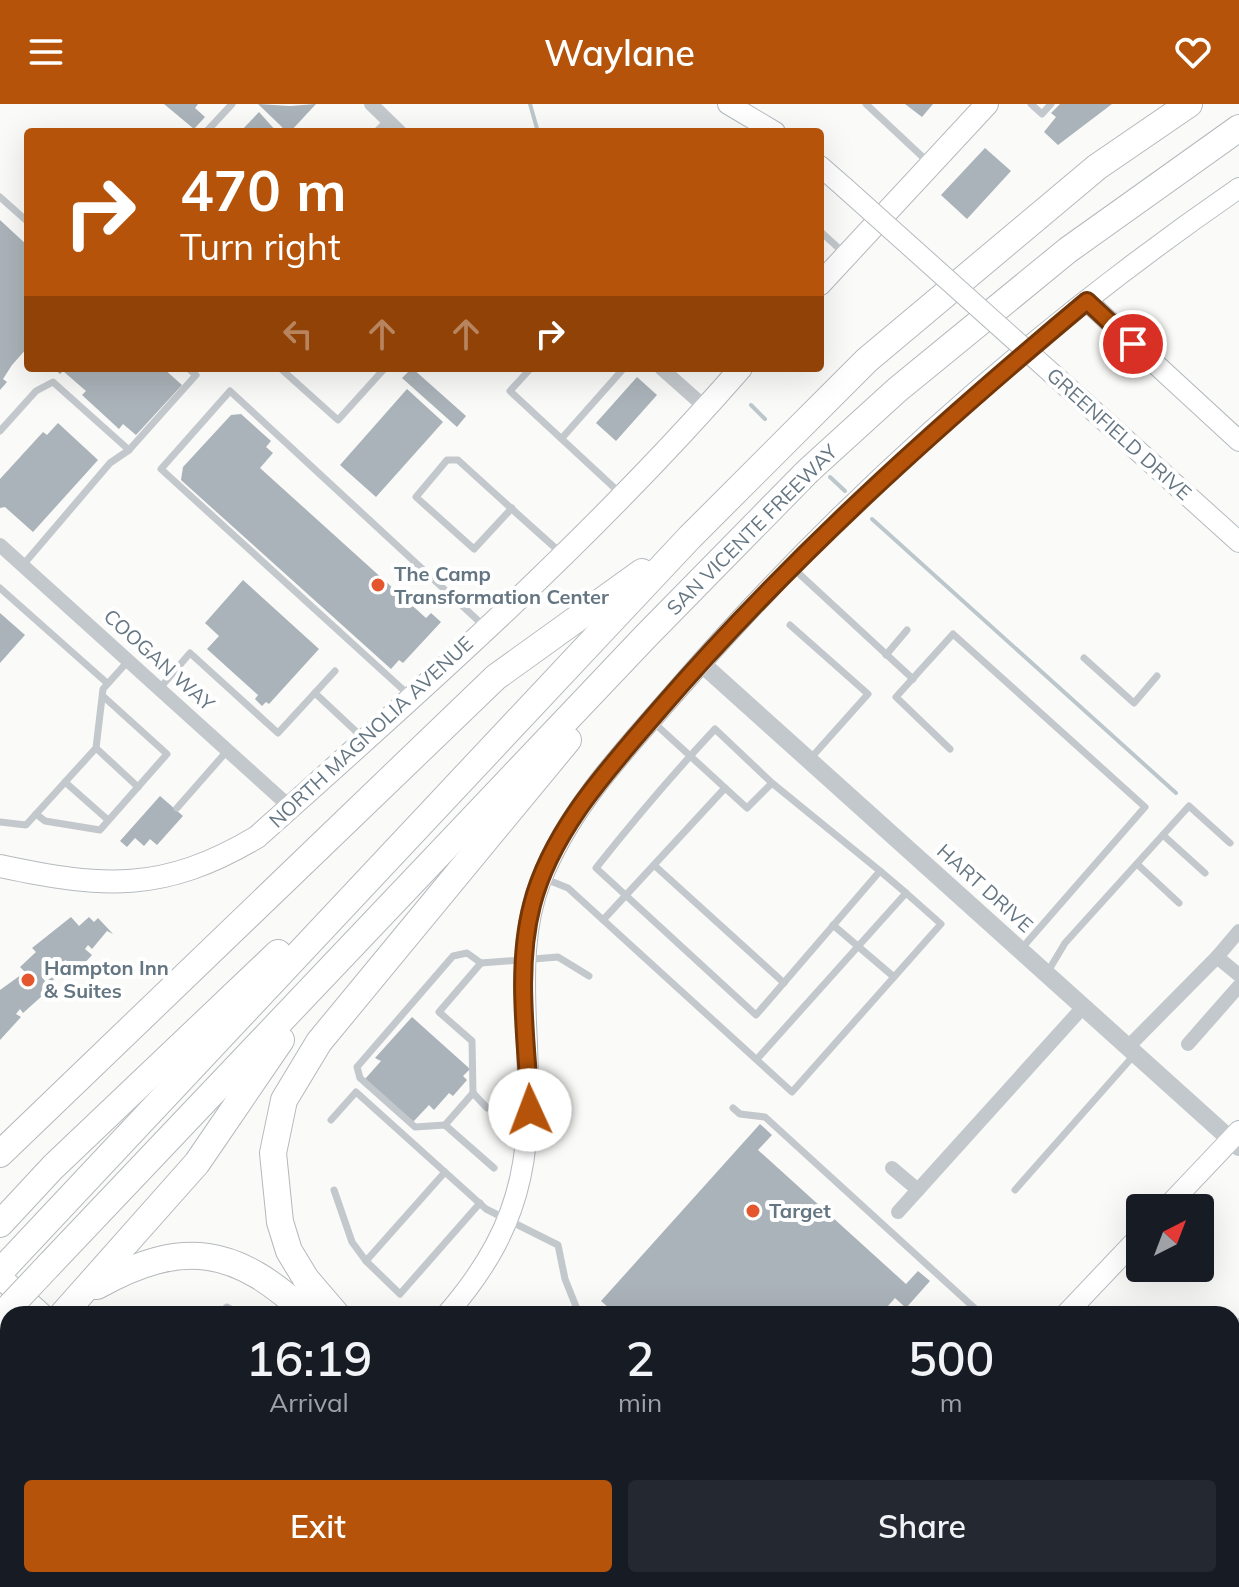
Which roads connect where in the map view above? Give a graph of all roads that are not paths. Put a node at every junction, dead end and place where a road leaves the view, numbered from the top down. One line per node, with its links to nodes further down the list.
1 (232, 104): 10 (lane)
2 (371, 104): 9 (street)
3 (728, 104): 13 (main road)
4 (866, 104): 15 (lane)
5 (987, 104): 15 (main road)
6 (1031, 104): 7 (lane)
7 (1051, 104)
8 (1189, 104): 38 (highway, SAN VICENTE FREEWAY)
9 (388, 120): 11 (lane); 12 (street)
10 (210, 128)
11 (380, 128)
12 (396, 128)
13 (768, 128)
14 (1239, 128): 48 (highway, SAN VICENTE FREEWAY)
15 (931, 165): 21 (main road)
16 (824, 170): 39 (main road, GREENFIELD DRIVE, bridge)
17 (1239, 188): 23 (main road)
18 (0, 197): 19 (lane)
19 (24, 218)
20 (824, 235): 21 (lane)
21 (847, 255): 22 (main road)
22 (824, 280)
23 (1087, 301): 34 (main road); 43 (main road)
24 (193, 372): 35 (lane)
25 (284, 372): 26 (lane)
26 (381, 372)
27 (527, 372): 33 (lane)
28 (620, 372): 33 (lane)
29 (666, 372): 31 (street)
30 (738, 372): 31 (main road, NORTH MAGNOLIA AVENUE)
31 (706, 408): 36 (main road, NORTH MAGNOLIA AVENUE)
32 (0, 431): 35 (lane)
33 (562, 438): 36 (lane)
34 (1239, 441)
35 (129, 450): 42 (lane)
36 (622, 495): 41 (main road, NORTH MAGNOLIA AVENUE)
37 (512, 508): 37 (lane); 41 (lane)
38 (690, 537): 66 (highway, SAN VICENTE FREEWAY); 114 (highway)
39 (1239, 542)
40 (0, 545): 42 (street, COOGAN WAY)
41 (562, 553): 46 (main road, NORTH MAGNOLIA AVENUE)
42 (23, 565): 51 (street, COOGAN WAY)
43 (791, 566): 49 (lane); 52 (main road)
44 (0, 588): 56 (lane)
45 (790, 625): 68 (lane)
46 (486, 627): 60 (main road, NORTH MAGNOLIA AVENUE); 60 (lane)
47 (907, 630): 49 (lane)
48 (646, 636): 103 (highway, SAN VICENTE FREEWAY); 133 (highway)
49 (886, 655): 55 (lane)
50 (1084, 658): 54 (lane)
51 (129, 660): 56 (lane); 57 (street, COOGAN WAY)
52 (700, 662): 61 (main road); 68 (street, HART DRIVE)
53 (335, 671): 58 (lane)
54 (1157, 676)
55 (913, 679): 64 (lane); 93 (lane)
56 (107, 683): 59 (lane)
57 (160, 688): 58 (lane); 65 (street, COOGAN WAY)
58 (315, 693): 62 (lane)
59 (104, 697): 63 (lane); 71 (lane)
60 (411, 698): 62 (main road, NORTH MAGNOLIA AVENUE)
61 (651, 720): 67 (lane); 85 (main road)
62 (365, 741): 73 (main road, NORTH MAGNOLIA AVENUE)
63 (96, 748): 69 (lane); 71 (lane)
64 (950, 749)
65 (229, 750): 73 (street, COOGAN WAY); 74 (lane)
66 (487, 755): 125 (highway); 128 (highway)
67 (690, 756): 70 (lane); 72 (lane); 87 (lane)
68 (809, 760): 93 (street, HART DRIVE)
69 (65, 782): 75 (lane); 76 (lane)
70 (772, 783): 72 (lane); 83 (lane)
71 (138, 787): 76 (lane)
72 (725, 788): 81 (lane)
73 (290, 807): 82 (main road, NORTH MAGNOLIA AVENUE)
74 (177, 808)
75 (36, 814): 76 (lane); 77 (lane)
76 (108, 820)
77 (0, 822)
78 (1163, 835): 79 (lane); 80 (lane); 84 (lane)
79 (1230, 843)
80 (1137, 864): 88 (lane); 97 (lane)
81 (654, 865): 87 (lane); 101 (lane)
82 (0, 866)
83 (880, 871): 86 (lane); 90 (lane)
84 (1205, 873)
85 (541, 877): 89 (lane); 95 (main road)
86 (906, 893): 92 (lane); 100 (lane)
87 (626, 895): 89 (lane); 101 (lane)
88 (1179, 903)
89 (603, 920): 107 (lane)
90 (833, 925): 92 (lane); 101 (lane)
91 (1239, 931): 94 (street)
92 (858, 946): 100 (lane); 107 (lane)
93 (1021, 950): 97 (street, HART DRIVE)
94 (1217, 957): 98 (street); 106 (street)
95 (525, 959): 96 (lane); 99 (lane); 110 (main road)
96 (481, 963): 108 (lane); 112 (lane)
97 (1046, 973): 104 (street, HART DRIVE)
98 (1239, 975)
99 (589, 976)
100 (894, 977): 107 (lane)
101 (784, 983)
102 (1239, 986): 105 (street)
103 (316, 987): 129 (highway); 130 (highway, bridge)
104 (1084, 1006): 106 (street, HART DRIVE); 119 (street)
105 (1188, 1044)
106 (1132, 1051): 113 (street, HART DRIVE); 120 (lane)
107 (757, 1059)
108 (473, 1093): 110 (lane); 112 (lane)
109 (733, 1108): 136 (lane)
110 (530, 1110): 124 (main road)
111 (331, 1120): 117 (lane)
112 (445, 1125): 115 (lane)
113 (1236, 1139): 121 (main road)
114 (0, 1154)
115 (494, 1168)
116 (892, 1168): 119 (street)
117 (445, 1172): 122 (lane); 127 (lane)
118 (334, 1190): 127 (lane)
119 (918, 1190): 123 (street)
120 (1015, 1190)
121 (1180, 1194)
122 (480, 1203): 124 (lane); 127 (lane)
123 (898, 1212)
124 (509, 1218): 134 (main road); 135 (lane)
125 (4, 1219)
126 (1126, 1251): 137 (main road)
127 (366, 1261)
128 (0, 1274): 131 (main road)
129 (72, 1305): 132 (highway)
130 (10, 1306)
131 (32, 1306)
132 (298, 1306)
133 (329, 1306)
134 (454, 1306)
135 (576, 1306)
136 (972, 1306)
137 (1073, 1306)

